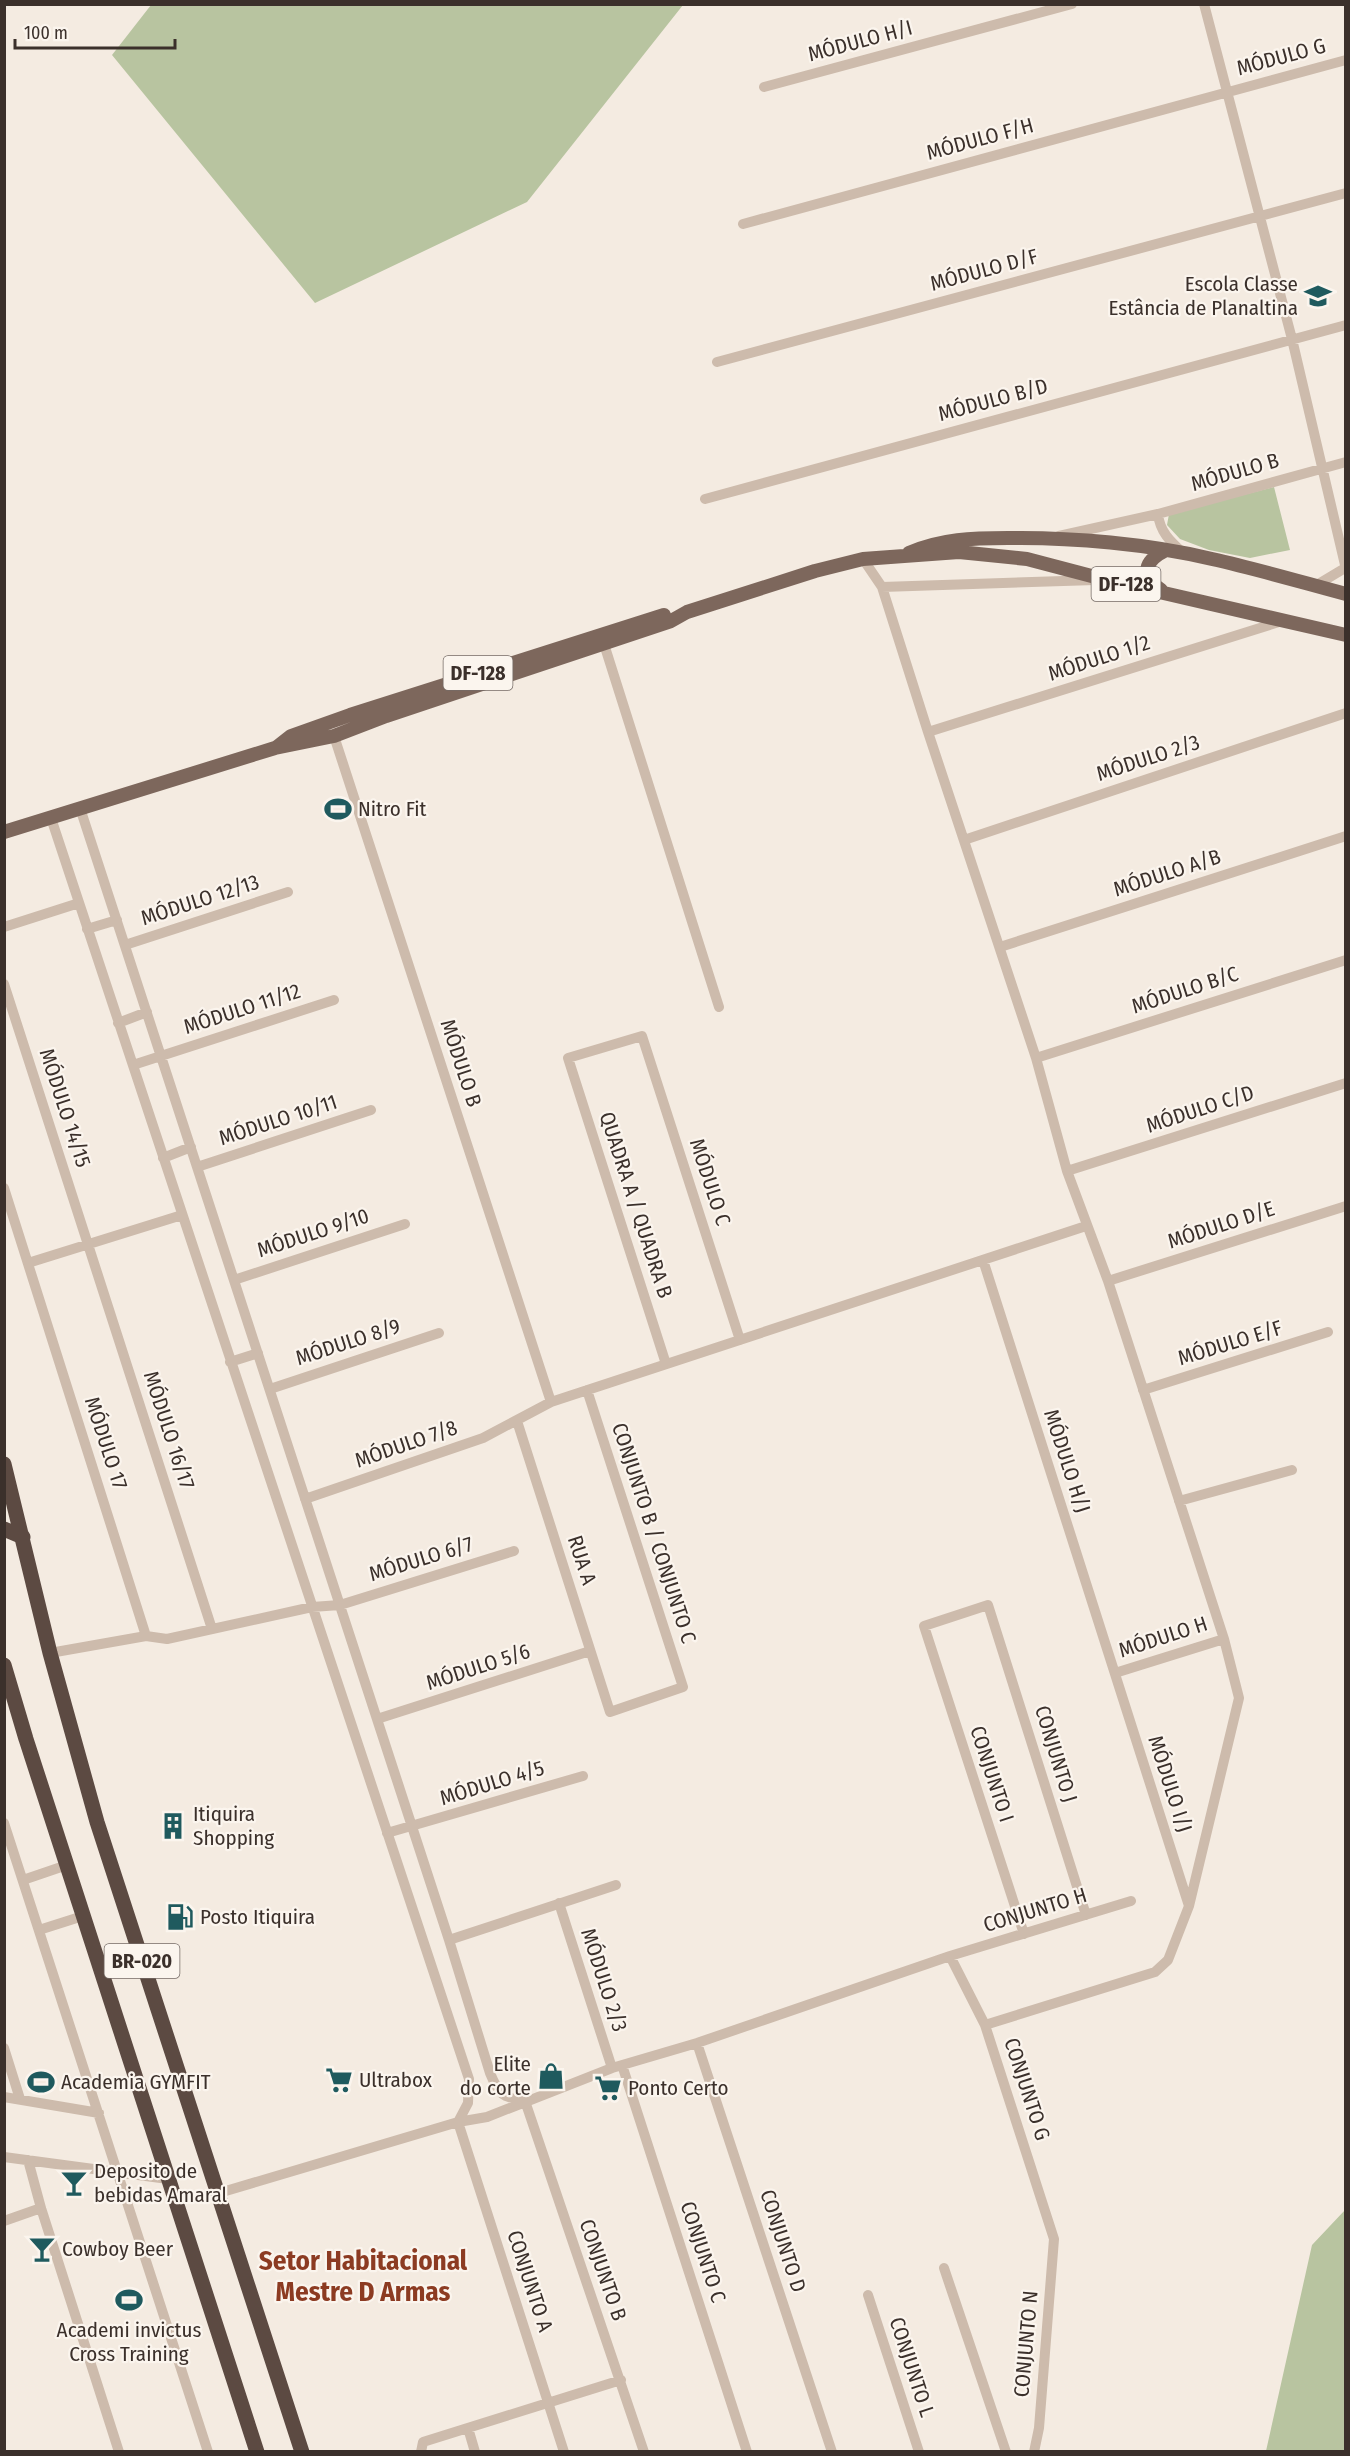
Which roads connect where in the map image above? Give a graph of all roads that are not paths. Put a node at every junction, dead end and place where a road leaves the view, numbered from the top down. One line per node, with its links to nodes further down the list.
1 (1072, 4): 4 (street, MÓDULO H/I)
2 (1204, 4): 5 (street)
3 (1346, 60): 5 (street, MÓDULO G)
4 (764, 87)
5 (1227, 91): 7 (street); 8 (street, MÓDULO F/H)
6 (1346, 193): 7 (street, MÓDULO D/F)
7 (1260, 216): 10 (street); 11 (street, MÓDULO D/F)
8 (743, 224)
9 (1346, 325): 10 (street)
10 (1292, 339): 13 (street); 14 (street, MÓDULO B/D)
11 (717, 362)
12 (1346, 462): 13 (street, MÓDULO B)
13 (1323, 468): 15 (street, MÓDULO B); 17 (street)
14 (705, 499)
15 (1158, 514): 16 (street, MÓDULO B); 19 (street)
16 (1053, 538): 18 (main road, DF-128 / DF-128); 20 (main road, DF-128 / DF-128)
17 (1343, 543): 22 (street)
18 (1166, 550): 19 (main road, DF-128 / DF-128); 26 (main road)
19 (1183, 554): 25 (main road, DF-128 / DF-128)
20 (903, 555): 21 (main road, DF-128 / DF-128); 23 (main road, DF-128 / DF-128)
21 (863, 560): 24 (street); 28 (main road, DF-128 / DF-128)
22 (1345, 568): 25 (street)
23 (1103, 579): 24 (street); 26 (main road, DF-128 / DF-128)
24 (882, 586): 39 (street)
25 (1315, 586): 27 (main road, DF-128 / DF-128)
26 (1163, 592): 29 (main road, DF-128 / DF-128)
27 (1346, 594)
28 (687, 612): 31 (main road, DF-128 / DF-128); 32 (main road, DF-128 / DF-128)
29 (1283, 620): 30 (main road, DF-128 / DF-128); 39 (street, MÓDULO 1/2)
30 (1346, 635)
31 (604, 644): 33 (main road, DF-128 / DF-128); 57 (street)
32 (515, 661): 33 (main road); 34 (main road, DF-128 / DF-128)
33 (537, 665): 37 (main road, DF-128 / DF-128)
34 (392, 701): 36 (main road, DF-128 / DF-128); 37 (main road)
35 (1346, 713): 46 (street, MÓDULO 2/3)
36 (350, 715): 38 (main road, DF-128 / DF-128); 40 (main road)
37 (386, 716): 40 (main road, DF-128 / DF-128)
38 (305, 731): 40 (main road); 41 (main road, DF-128 / DF-128)
39 (928, 732): 46 (street)
40 (334, 736): 41 (main road, DF-128 / DF-128); 89 (street, MÓDULO B)
41 (274, 748): 42 (main road, DF-128 / DF-128)
42 (80, 808): 43 (main road, DF-128 / DF-128); 49 (street)
43 (51, 818): 44 (main road, DF-128 / DF-128); 48 (street)
44 (4, 832)
45 (1346, 836): 53 (street, MÓDULO A/B)
46 (964, 840): 53 (street)
47 (288, 892): 52 (street, MÓDULO 12/13)
48 (79, 903): 50 (street); 51 (street)
49 (117, 920): 51 (street); 52 (street)
50 (4, 927)
51 (87, 929): 59 (street)
52 (125, 945): 58 (street)
53 (1000, 948): 62 (street)
54 (1346, 960): 62 (street, MÓDULO B/C)
55 (4, 984): 75 (street, MÓDULO 14/15)
56 (334, 1000): 60 (street, MÓDULO 11/12)
57 (719, 1006)
58 (147, 1012): 59 (street); 60 (street)
59 (118, 1023): 63 (street)
60 (161, 1055): 63 (street, MÓDULO 11/12); 66 (street)
61 (568, 1058): 82 (street, MÓDULO C); 85 (street, QUADRA A / QUADRA B)
62 (1036, 1058): 69 (street)
63 (133, 1065): 67 (street)
64 (1346, 1083): 69 (street, MÓDULO C/D)
65 (371, 1110): 68 (street, MÓDULO 10/11)
66 (191, 1147): 67 (street); 68 (street)
67 (163, 1158): 72 (street)
68 (197, 1167): 78 (street)
69 (1067, 1172): 74 (street)
70 (4, 1188): 77 (street, MÓDULO 17)
71 (1346, 1206): 79 (street, MÓDULO D/E)
72 (182, 1215): 75 (street); 84 (street)
73 (405, 1224): 78 (street, MÓDULO 9/10)
74 (1086, 1226): 76 (street, MÓDULO 7/8); 79 (street)
75 (89, 1244): 77 (street); 102 (street, MÓDULO 16/17)
76 (983, 1260): 82 (street, MÓDULO 7/8); 108 (street, MÓDULO H/J)
77 (28, 1263): 103 (street, MÓDULO 17)
78 (234, 1280): 83 (street)
79 (1108, 1281): 88 (street)
80 (1328, 1332): 88 (street, MÓDULO E/F)
81 (439, 1333): 86 (street, MÓDULO 8/9)
82 (740, 1340): 85 (street, MÓDULO 7/8)
83 (258, 1353): 84 (street); 86 (street)
84 (230, 1362): 101 (street)
85 (666, 1364): 87 (street, MÓDULO 7/8)
86 (270, 1389): 94 (street)
87 (587, 1390): 89 (street, MÓDULO 7/8); 109 (street, CONJUNTO B / CONJUNTO C)
88 (1143, 1390): 95 (street)
89 (550, 1402): 90 (street, MÓDULO 7/8)
90 (517, 1420): 94 (street, MÓDULO 7/8); 105 (street, RUA A)
91 (4, 1464): 93 (highway, BR-020)
92 (1292, 1470): 95 (street)
93 (7, 1486): 97 (highway, BR-020)
94 (305, 1498): 99 (street)
95 (1179, 1501): 104 (street)
96 (4, 1529): 97 (highway)
97 (23, 1537): 106 (highway, BR-020)
98 (514, 1551): 99 (street, MÓDULO 6/7)
99 (340, 1605): 101 (street, MÓDULO 6/7); 110 (street)
100 (988, 1605): 121 (street, CONJUNTO J); 124 (street, CONJUNTO I)
101 (312, 1608): 102 (street, MÓDULO 6/7); 114 (street)
102 (212, 1629): 103 (street, MÓDULO 6/7)
103 (146, 1636): 106 (street, MÓDULO 6/7)
104 (1224, 1639): 108 (street, MÓDULO H); 120 (street)
105 (590, 1651): 109 (street, RUA A); 110 (street, MÓDULO 5/6)
106 (50, 1653): 140 (highway, BR-020)
107 (4, 1665): 115 (highway, BR-020)
108 (1115, 1673): 120 (street, MÓDULO I/J)
109 (610, 1712)
110 (377, 1719): 113 (street)
111 (583, 1776): 113 (street, MÓDULO 4/5)
112 (4, 1823): 116 (street)
113 (412, 1827): 114 (street, MÓDULO 4/5); 125 (street)
114 (387, 1833): 135 (street)
115 (67, 1865): 116 (street); 122 (highway, BR-020)
116 (23, 1880): 123 (street)
117 (616, 1885): 119 (street)
118 (1131, 1901): 121 (street, CONJUNTO H)
119 (559, 1903): 125 (street); 130 (street, MÓDULO 2/3)
120 (1189, 1906): 127 (street)
121 (1086, 1915): 124 (street, CONJUNTO H)
122 (83, 1916): 123 (street); 139 (highway, BR-020)
123 (39, 1930): 134 (street)
124 (1024, 1934): 126 (street, CONJUNTO H)
125 (449, 1940): 133 (street)
126 (950, 1956): 127 (street, CONJUNTO G); 128 (street, CONJUNTO H)
127 (986, 2025): 143 (street, CONJUNTO G)
128 (697, 2043): 130 (street, CONJUNTO H); 158 (street, CONJUNTO D)
129 (4, 2048): 132 (street)
130 (617, 2067): 133 (street, CONJUNTO H); 157 (street, CONJUNTO C)
131 (4, 2097): 132 (street)
132 (20, 2099): 134 (street)
133 (525, 2101): 135 (street, CONJUNTO H); 146 (street, CONJUNTO B)
134 (99, 2113): 138 (street)
135 (458, 2122): 140 (street, CONJUNTO H); 147 (street, CONJUNTO A)
136 (4, 2157): 137 (street)
137 (28, 2160): 138 (street); 141 (street)
138 (116, 2173): 139 (street); 150 (street)
139 (168, 2179): 151 (highway, BR-020)
140 (219, 2193): 152 (highway, BR-020)
141 (41, 2208): 142 (street); 149 (street)
142 (4, 2221)
143 (1054, 2239): 161 (street, CONJUNTO N)
144 (944, 2268): 160 (street)
145 (868, 2295): 159 (street, CONJUNTO L)
146 (621, 2380): 147 (street); 156 (street, CONJUNTO B)
147 (549, 2403): 148 (street); 155 (street, CONJUNTO A)
148 (468, 2428): 153 (street); 154 (street)
149 (119, 2451)
150 (207, 2451)
151 (257, 2451)
152 (302, 2451)
153 (421, 2451)
154 (475, 2451)
155 (564, 2451)
156 (644, 2451)
157 (747, 2451)
158 (832, 2451)
159 (919, 2451)
160 (1006, 2451)
161 (1034, 2451)

